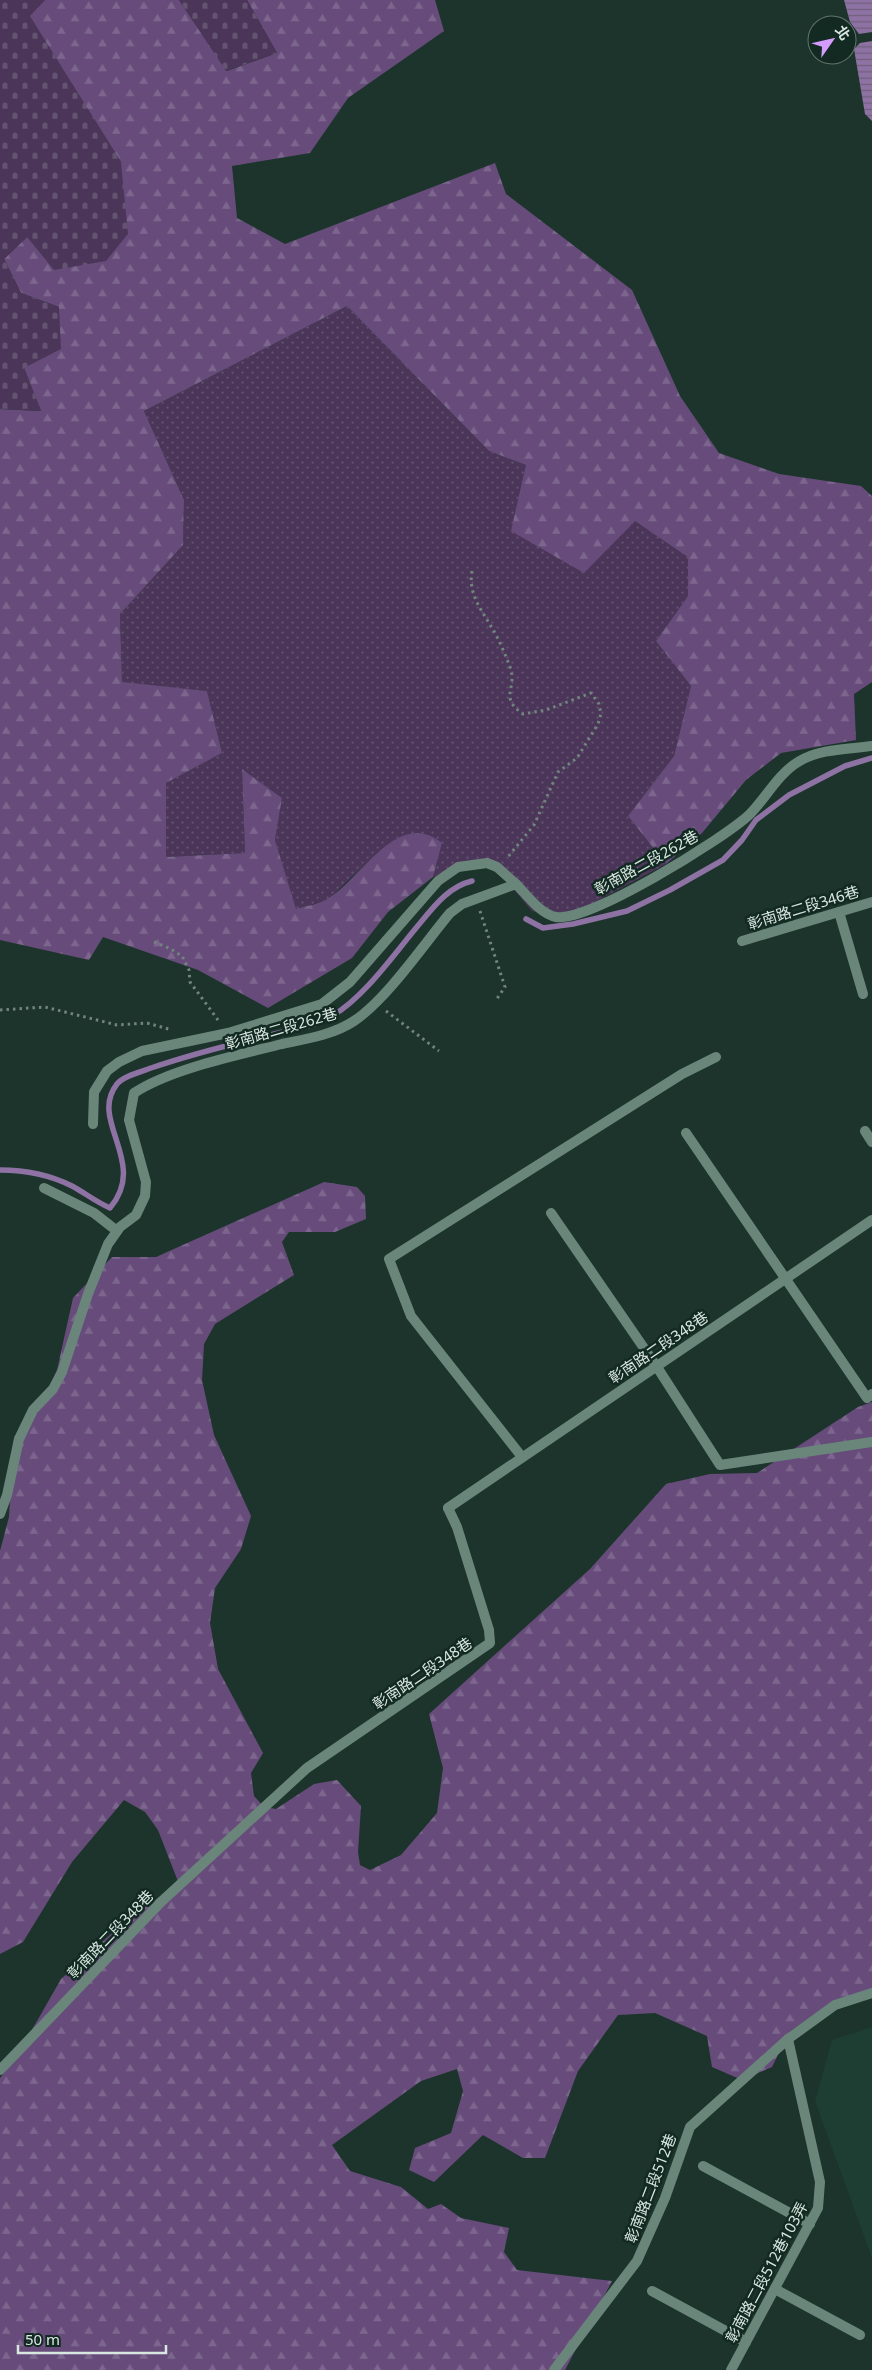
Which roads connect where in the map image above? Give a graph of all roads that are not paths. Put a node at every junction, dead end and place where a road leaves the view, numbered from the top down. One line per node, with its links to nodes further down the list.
1 (872, 746): 2 (street, 彰南路二段262巷)
2 (516, 884): 8 (street); 15 (street, 彰南路二段262巷)
3 (872, 902): 4 (street, 彰南路二段346巷)
4 (839, 912): 5 (street, 彰南路二段346巷); 6 (street)
5 (742, 941)
6 (863, 994)
7 (716, 1057): 20 (street)
8 (93, 1124)
9 (865, 1131): 11 (street)
10 (686, 1133): 16 (street)
11 (872, 1142)
12 (44, 1188): 15 (street)
13 (551, 1213): 17 (street)
14 (872, 1220): 16 (street, 彰南路二段348巷)
15 (117, 1231): 21 (street, 彰南路二段262巷)
16 (786, 1278): 17 (street, 彰南路二段348巷); 18 (street)
17 (656, 1367): 19 (street); 20 (street, 彰南路二段348巷)
18 (872, 1394)
19 (872, 1442)
20 (522, 1457): 24 (street, 彰南路二段348巷)
21 (0, 1514)
22 (872, 1993): 23 (street, 彰南路二段512巷)
23 (788, 2039): 26 (street, 彰南路二段512巷103弄); 31 (street, 彰南路二段512巷)
24 (0, 2070)
25 (703, 2166): 26 (street)
26 (810, 2224): 27 (street, 彰南路二段512巷103弄)
27 (775, 2289): 29 (street); 30 (street, 彰南路二段512巷103弄)
28 (652, 2291): 30 (street)
29 (860, 2335)
30 (746, 2342): 32 (street, 彰南路二段512巷103弄)
31 (554, 2370)
32 (731, 2370)

